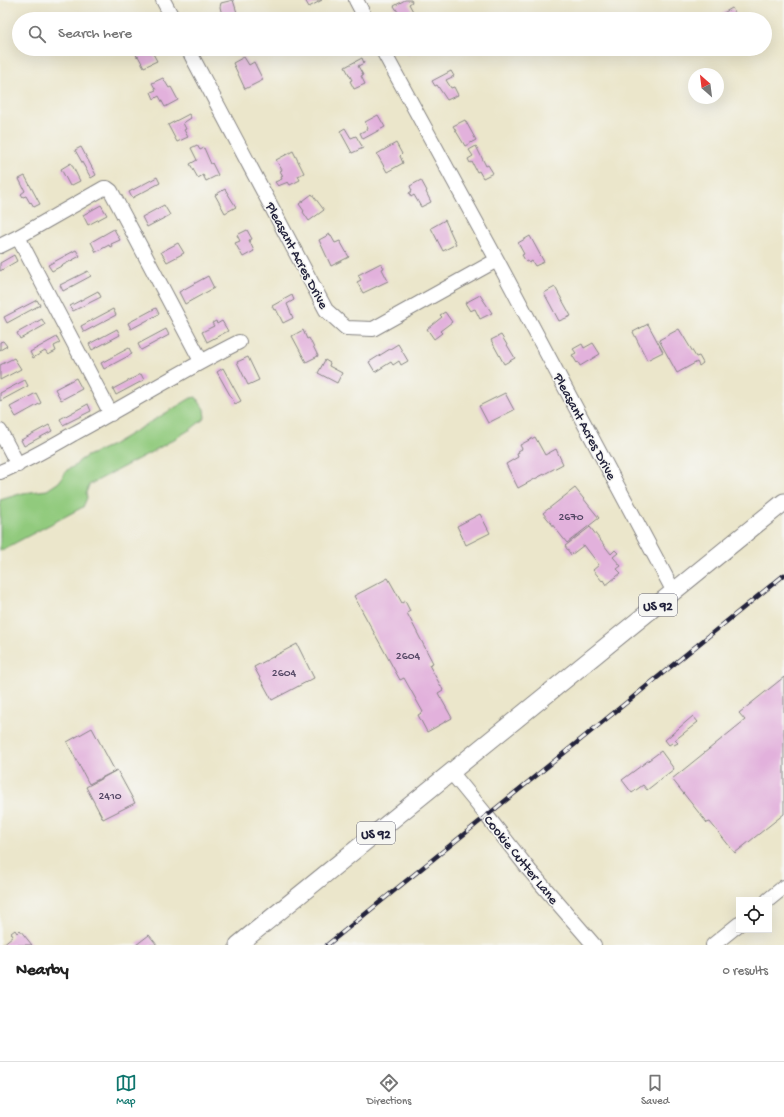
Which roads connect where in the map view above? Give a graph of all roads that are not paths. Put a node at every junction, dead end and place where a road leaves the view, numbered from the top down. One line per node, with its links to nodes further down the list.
1 (163, 0): 3 (street)
2 (356, 0): 4 (street)
3 (169, 12)
4 (362, 12)
5 (192, 56): 9 (street, Pleasant Acres Drive)
6 (386, 56): 9 (street, Pleasant Acres Drive)
7 (18, 237): 8 (street); 11 (street); 12 (street)
8 (0, 246)
9 (497, 260): 17 (street, Pleasant Acres Drive)
10 (239, 342): 11 (street)
11 (201, 361): 12 (street)
12 (110, 414): 14 (street)
13 (0, 431): 14 (street)
14 (18, 465): 15 (street)
15 (0, 472)
16 (784, 502): 17 (main road, US 92)
17 (674, 592): 18 (main road, US 92)
18 (452, 772): 22 (main road, US 92); 23 (street, Cookie Cutter Lane)
19 (784, 887): 20 (street)
20 (772, 897)
21 (736, 926): 24 (street)
22 (238, 945)
23 (594, 945)
24 (713, 945)

